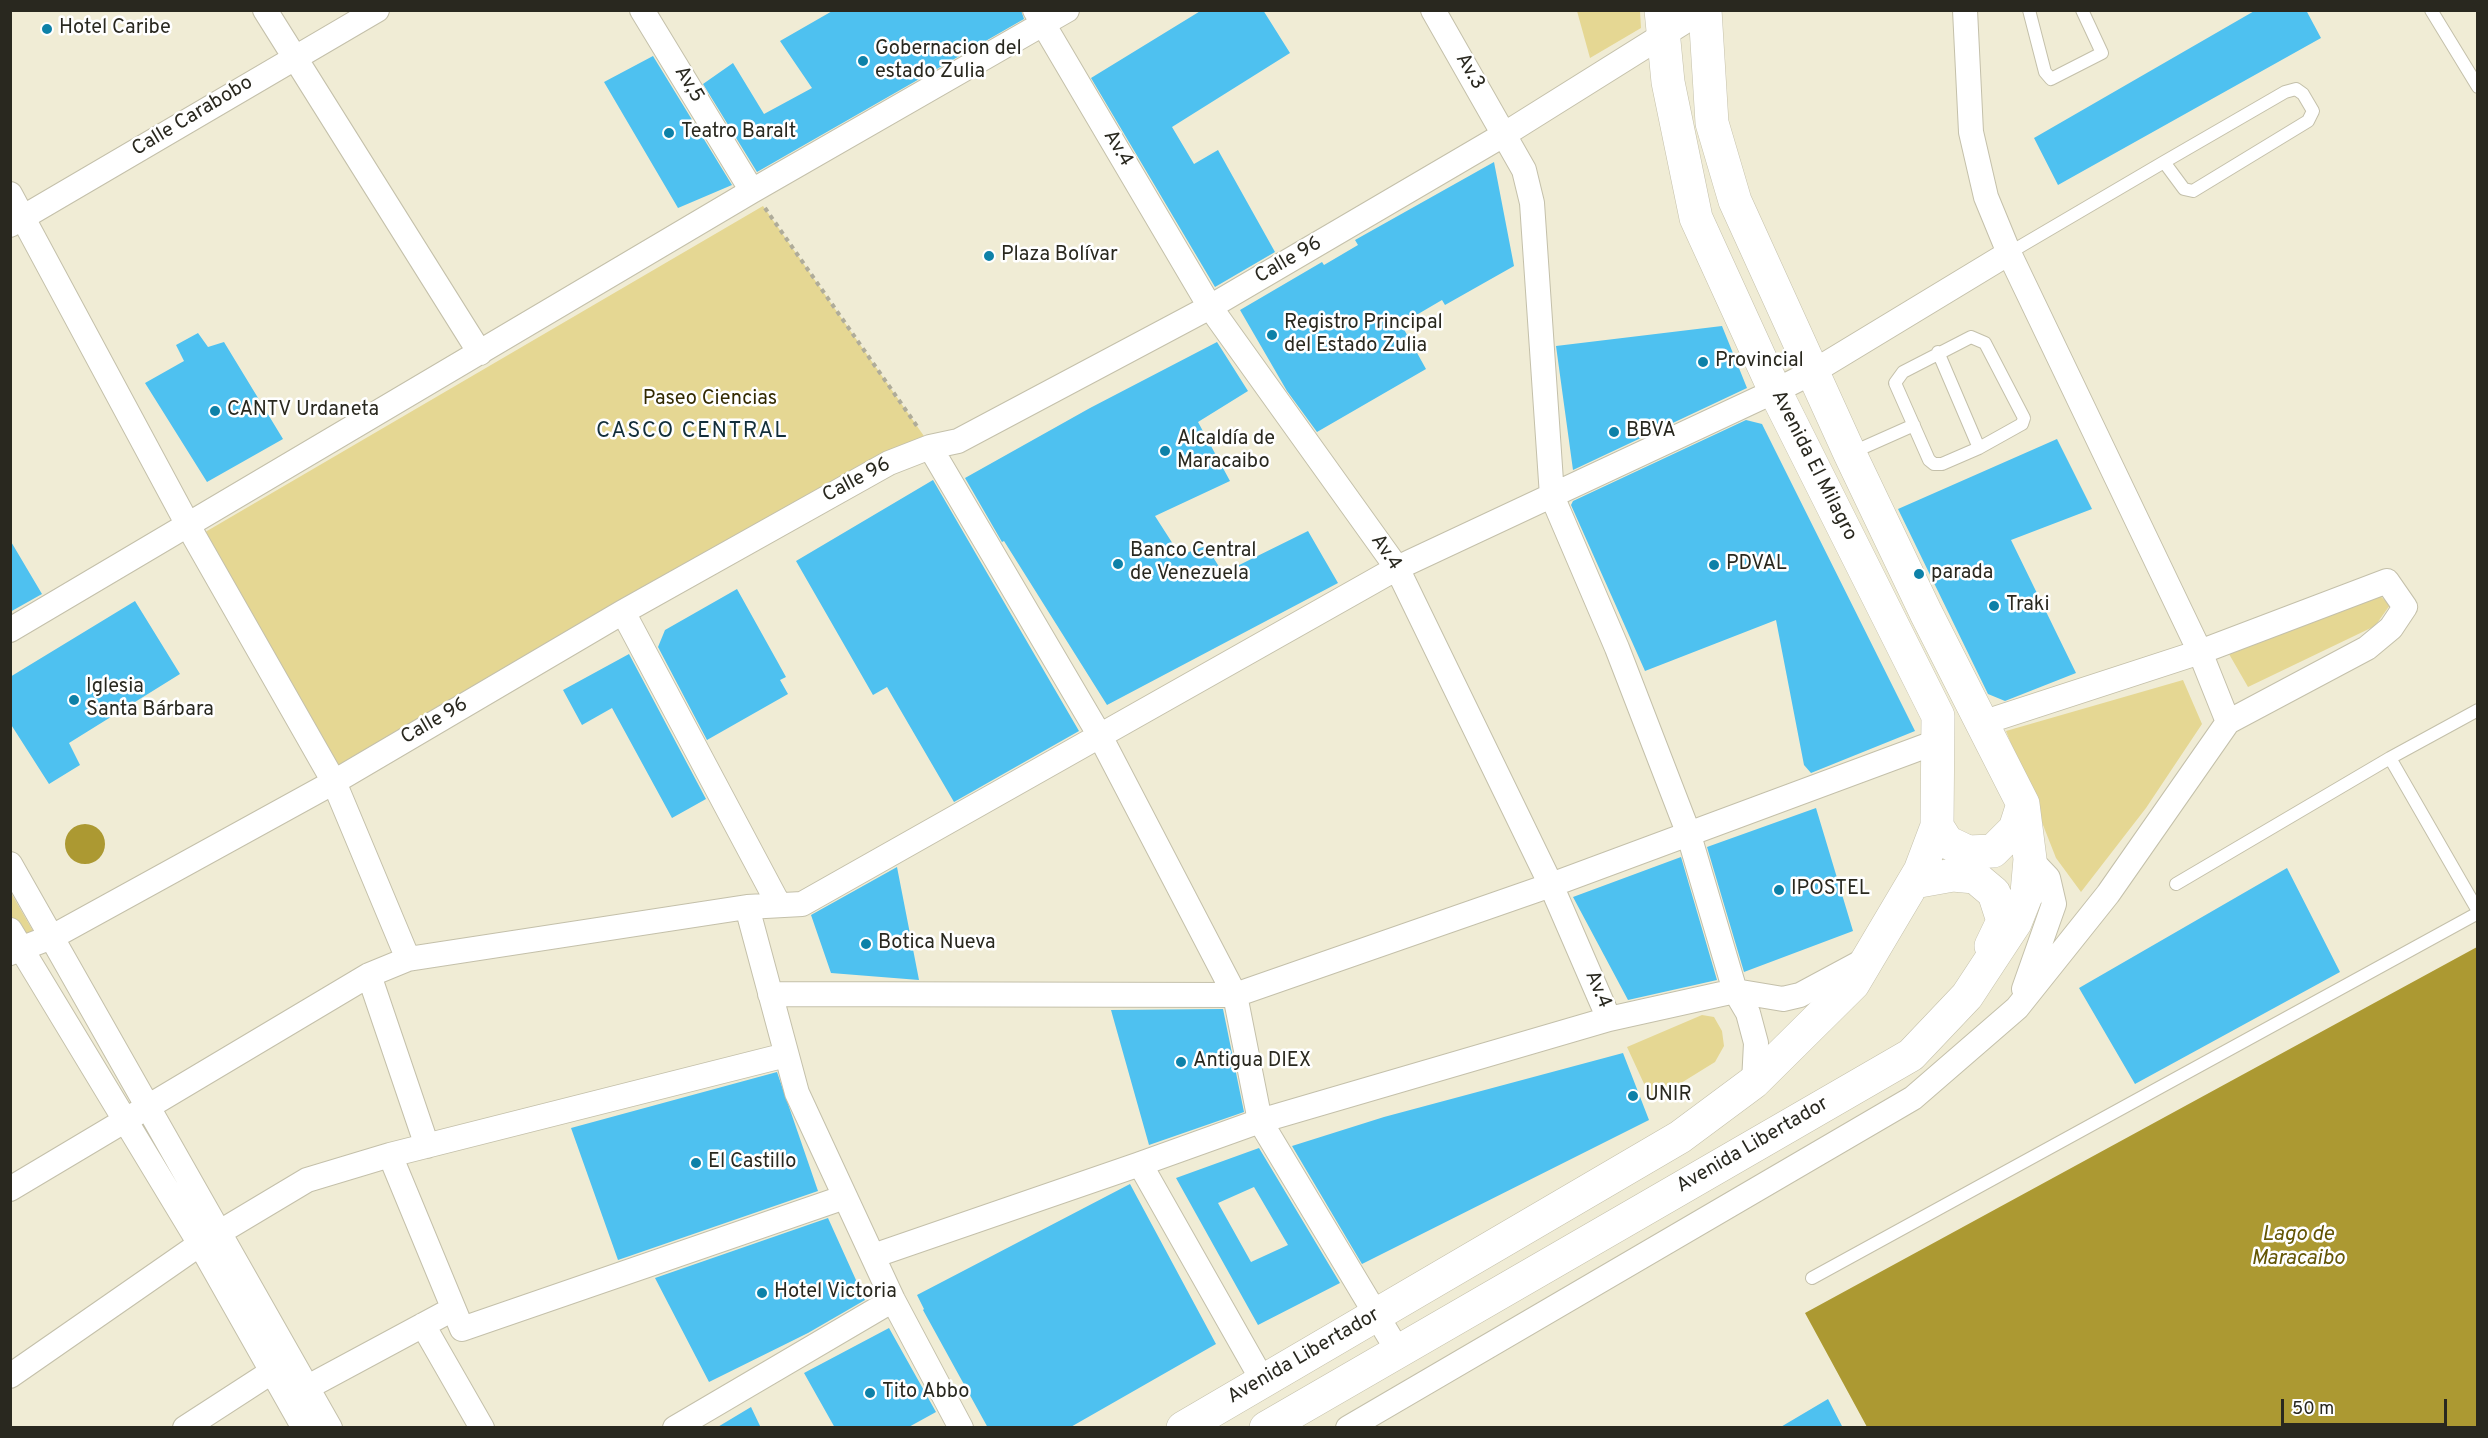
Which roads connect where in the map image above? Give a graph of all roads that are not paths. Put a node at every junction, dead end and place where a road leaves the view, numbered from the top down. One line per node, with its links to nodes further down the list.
1 (266, 10): 13 (street)
2 (377, 10): 13 (street, Calle Carabobo)
3 (642, 10): 17 (street, Av,5)
4 (1067, 10): 11 (street)
5 (1433, 10): 15 (street, Av.3)
6 (1704, 10): 12 (street, Calle 96); 24 (main road, Avenida El Milagro)
7 (1965, 10): 20 (street)
8 (2029, 10): 9 (lane)
9 (2082, 10)
10 (2431, 10): 14 (lane)
11 (1039, 17): 17 (street); 21 (street, Av.4)
12 (1662, 24): 15 (street, Calle 96); 25 (main road, Avenida El Milagro)
13 (293, 57): 19 (street, Calle Carabobo); 23 (street)
14 (2478, 87)
15 (1505, 134): 21 (street, Calle 96); 30 (street, Av.3)
16 (2164, 162): 16 (lane); 20 (lane)
17 (752, 191): 23 (street)
18 (10, 194): 19 (street)
19 (17, 221): 31 (street)
20 (2009, 252): 24 (street); 35 (street)
21 (1210, 307): 27 (street, Calle 96); 32 (street, Av.4)
22 (1938, 352): 26 (lane); 28 (lane); 28 (lane)
23 (480, 353): 31 (street)
24 (1811, 373): 25 (street); 29 (main road, Avenida El Milagro)
25 (1775, 391): 30 (street); 40 (main road, Avenida El Milagro)
26 (1914, 425): 28 (lane); 29 (lane)
27 (930, 447): 33 (street, Calle 96); 39 (street)
28 (1979, 448)
29 (1850, 454): 38 (main road, Avenida El Milagro)
30 (1552, 496): 32 (street); 45 (street, Av.3)
31 (188, 525): 34 (street); 42 (street)
32 (1397, 568): 39 (street); 50 (street, Av.4)
33 (623, 612): 42 (street, Calle 96); 51 (street)
34 (10, 630)
35 (2200, 652): 37 (street); 37 (street); 38 (street)
36 (2478, 710): 41 (lane)
37 (2228, 722): 63 (street)
38 (1982, 723): 43 (main road, Avenida Libertador)
39 (1100, 736): 51 (street); 61 (street)
40 (1939, 741): 44 (main road, Avenida Libertador); 45 (street)
41 (2390, 758): 49 (lane); 53 (lane)
42 (333, 782): 54 (street, Calle 96); 56 (street)
43 (2023, 804): 44 (main road); 46 (main road, Avenida Libertador)
44 (1937, 826): 48 (main road, Avenida Libertador)
45 (1688, 832): 50 (street); 59 (street, Av.3)
46 (2030, 859): 62 (main road, Avenida Libertador); 63 (street)
47 (10, 864): 54 (street)
48 (1914, 882): 57 (main road, Avenida Libertador); 62 (main road)
49 (2176, 884)
50 (1551, 885): 61 (street); 64 (street, Av.4)
51 (779, 905): 52 (street)
52 (747, 907): 56 (street); 60 (street)
53 (2478, 912): 80 (lane)
54 (54, 936): 55 (street, Calle 96); 67 (street)
55 (14, 944): 69 (street)
56 (408, 958): 58 (street)
57 (1870, 958): 59 (street); 66 (main road, Avenida Libertador)
58 (369, 975): 67 (street); 70 (street)
59 (1735, 991): 64 (street, Av.4); 66 (street, Av.3)
60 (770, 994): 61 (street); 65 (street)
61 (1236, 995): 68 (street)
62 (1967, 996): 75 (main road, Avenida Libertador)
63 (2017, 1008): 79 (street)
64 (1609, 1019): 68 (street)
65 (786, 1055): 70 (street); 74 (street)
66 (1754, 1082): 83 (main road, Avenida Libertador)
67 (149, 1108): 69 (street); 76 (street)
68 (1260, 1121): 72 (street); 83 (street)
69 (125, 1122): 73 (street); 77 (street)
70 (427, 1146): 71 (street)
71 (390, 1155): 76 (street); 82 (street)
72 (1140, 1164): 78 (street); 88 (street)
73 (10, 1189)
74 (845, 1197): 78 (street); 82 (street)
75 (1620, 1223): 79 (street); 85 (main road, Avenida Libertador)
76 (221, 1231): 77 (street); 89 (street)
77 (200, 1244): 86 (street); 87 (street)
78 (873, 1256): 81 (street)
79 (1644, 1256): 98 (street)
80 (1812, 1278)
81 (893, 1300): 94 (street); 95 (street)
82 (453, 1309): 84 (street)
83 (1375, 1316): 85 (street); 88 (main road, Avenida Libertador)
84 (423, 1325): 89 (street); 93 (street)
85 (1398, 1351): 97 (main road, Avenida Libertador)
86 (273, 1371): 90 (street); 91 (street)
87 (10, 1376)
88 (1263, 1381): 96 (main road, Avenida Libertador)
89 (308, 1387): 92 (street)
90 (185, 1428)
91 (304, 1428)
92 (330, 1428)
93 (482, 1428)
94 (675, 1428)
95 (961, 1428)
96 (1183, 1428)
97 (1266, 1428)
98 (1348, 1428)

